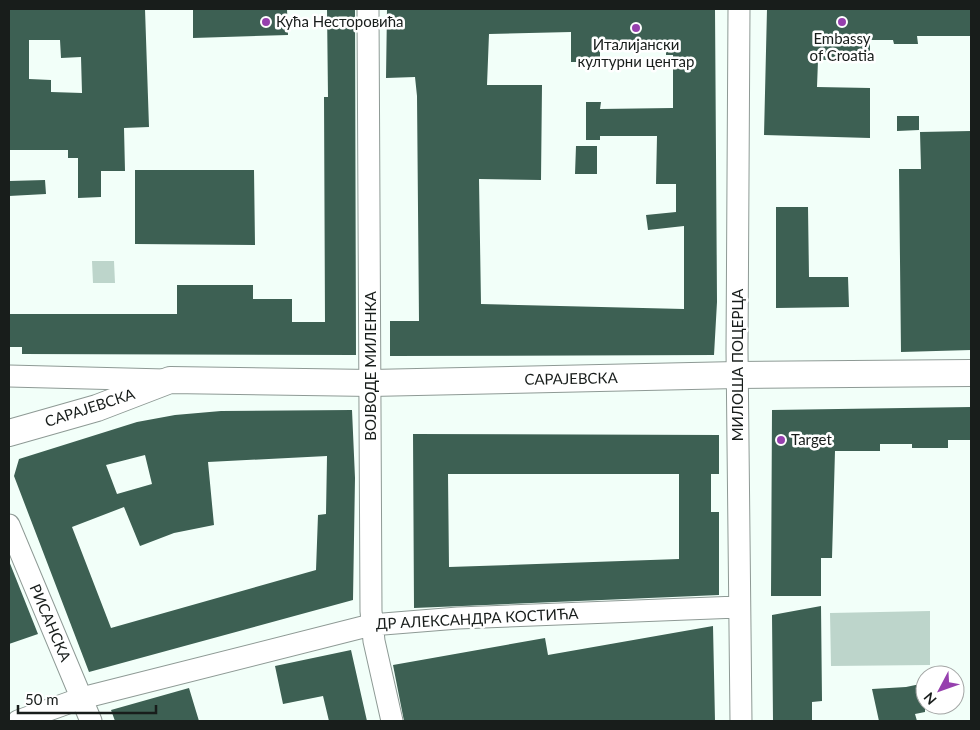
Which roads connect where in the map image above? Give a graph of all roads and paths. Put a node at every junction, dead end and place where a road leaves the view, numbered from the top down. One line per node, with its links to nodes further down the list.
1 (368, 9): 7 (street, ВОЈВОДЕ МИЛЕНКА)
2 (739, 9): 4 (street, МИЛОША ПОЦЕРЦА)
3 (971, 373): 4 (street, САРАЈЕВСКА)
4 (737, 375): 7 (street, САРАЈЕВСКА); 10 (street, МИЛОША ПОЦЕРЦА)
5 (9, 376): 6 (street, САРАЈЕВСКА)
6 (170, 380): 7 (street, САРАЈЕВСКА); 8 (street, САРАЈЕВСКА)
7 (371, 383): 11 (street, ВОЈВОДЕ МИЛЕНКА)
8 (9, 433)
9 (9, 525): 12 (street, РИСАНСКА)
10 (738, 607): 11 (street, ДР АЛЕКСАНДРА КОСТИЋА); 16 (street, МИЛОША ПОЦЕРЦА)
11 (371, 624): 12 (street, ДР АЛЕКСАНДРА КОСТИЋА); 15 (street, ВОЈВОДЕ МИЛЕНКА)
12 (82, 698): 13 (street, ДР АЛЕКСАНДРА КОСТИЋА); 14 (street, РИСАНСКА)
13 (18, 721)
14 (91, 721)
15 (392, 721)
16 (741, 721)

